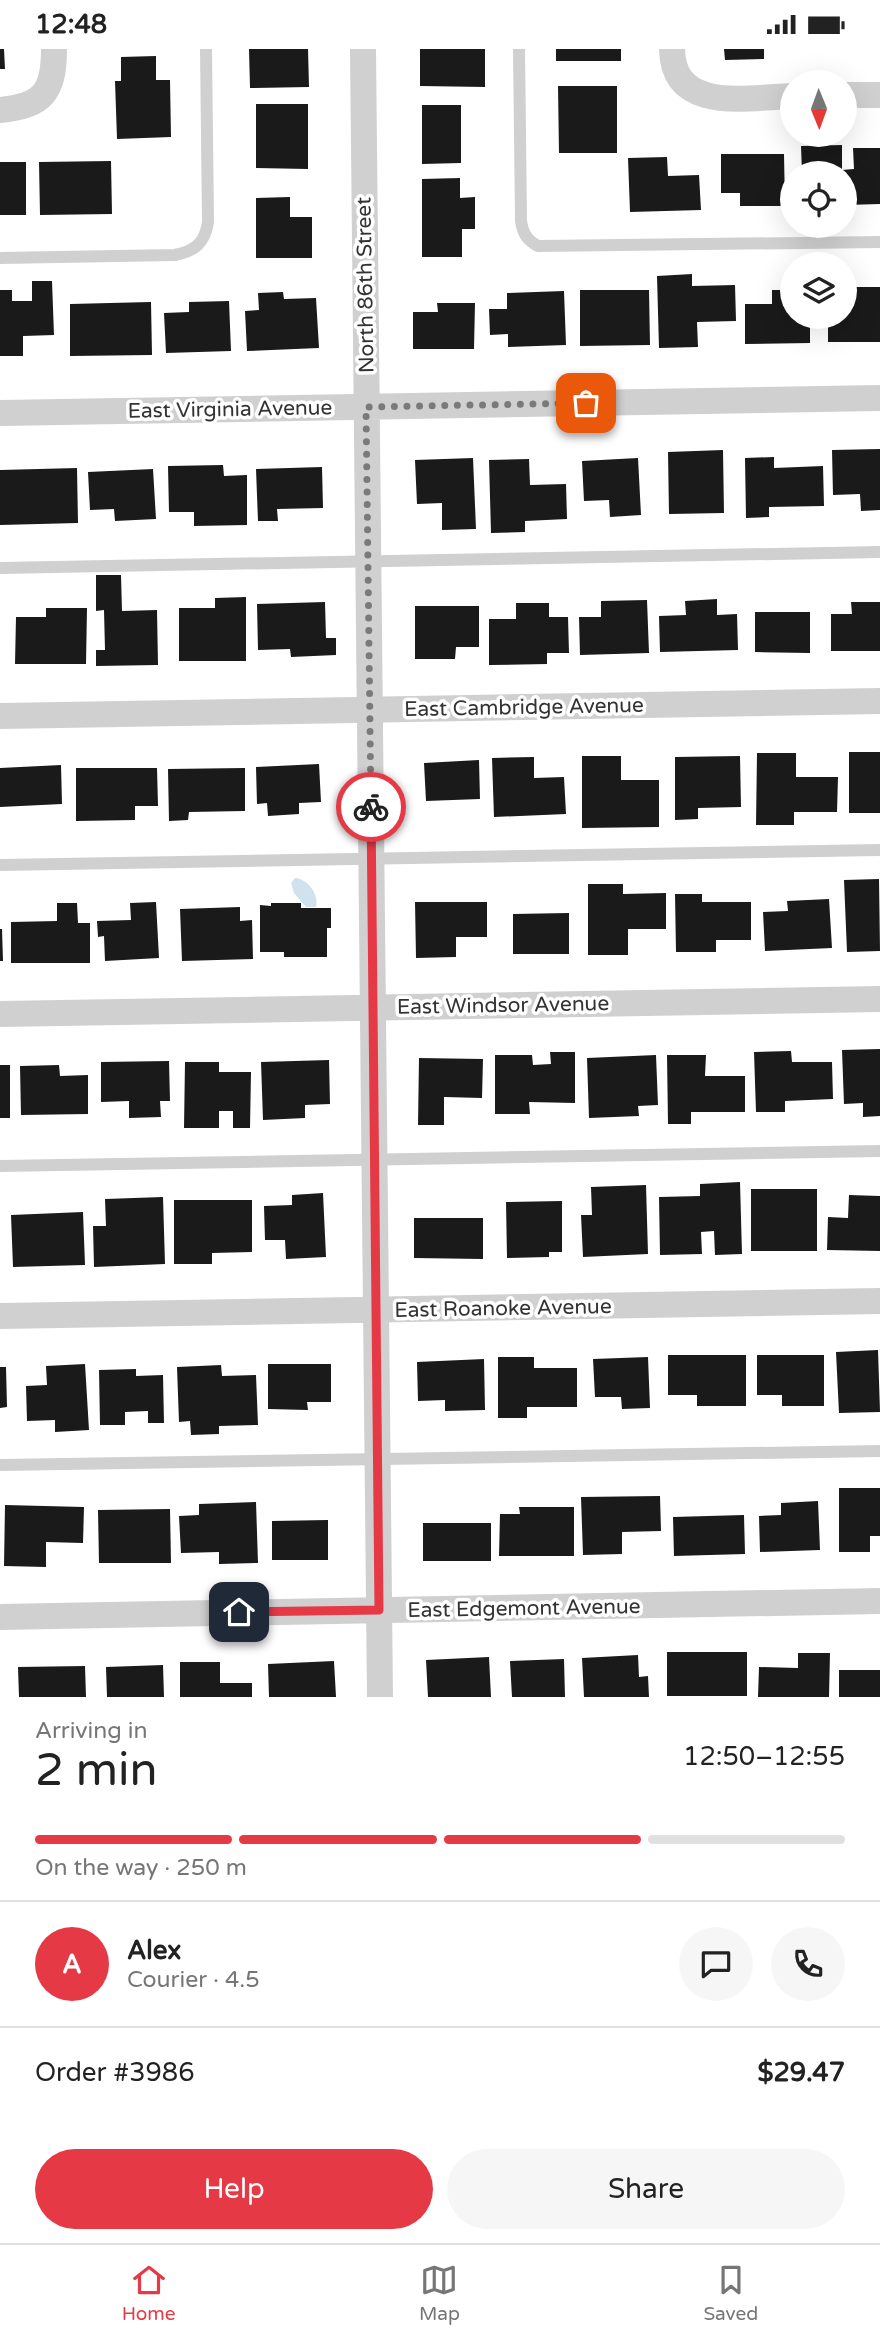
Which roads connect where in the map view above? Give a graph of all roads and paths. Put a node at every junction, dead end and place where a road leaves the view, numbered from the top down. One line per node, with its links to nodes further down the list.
1 (54, 49): 9 (street)
2 (206, 49): 11 (lane)
3 (363, 49): 13 (street, North 86th Street)
4 (519, 49): 10 (lane)
5 (672, 49): 8 (street)
6 (858, 95): 7 (street)
7 (880, 95)
8 (780, 96)
9 (0, 110)
10 (880, 242)
11 (0, 258)
12 (880, 398): 13 (street, East Virginia Avenue)
13 (366, 407): 14 (street, East Virginia Avenue); 16 (street, North 86th Street)
14 (0, 413)
15 (880, 552): 16 (lane)
16 (368, 562): 17 (lane); 19 (street, North 86th Street)
17 (0, 568)
18 (880, 701): 19 (street, East Cambridge Avenue)
19 (370, 710): 20 (street, East Cambridge Avenue); 22 (street, North 86th Street)
20 (0, 716)
21 (880, 851): 22 (lane)
22 (371, 858): 23 (lane); 25 (street, North 86th Street)
23 (0, 865)
24 (880, 999): 25 (street, East Windsor Avenue)
25 (372, 1007): 26 (street, East Windsor Avenue); 28 (street, North 86th Street)
26 (0, 1014)
27 (880, 1151): 28 (lane)
28 (374, 1160): 29 (lane); 31 (street, North 86th Street)
29 (0, 1166)
30 (880, 1301): 31 (street, East Roanoke Avenue)
31 (375, 1310): 32 (street, East Roanoke Avenue); 34 (street, North 86th Street)
32 (0, 1316)
33 (880, 1451): 34 (lane)
34 (377, 1459): 35 (lane); 37 (street, North 86th Street)
35 (0, 1465)
36 (880, 1601): 37 (street, East Edgemont Avenue)
37 (379, 1610): 38 (street, East Edgemont Avenue); 39 (street, North 86th Street)
38 (0, 1617)
39 (380, 1697)

